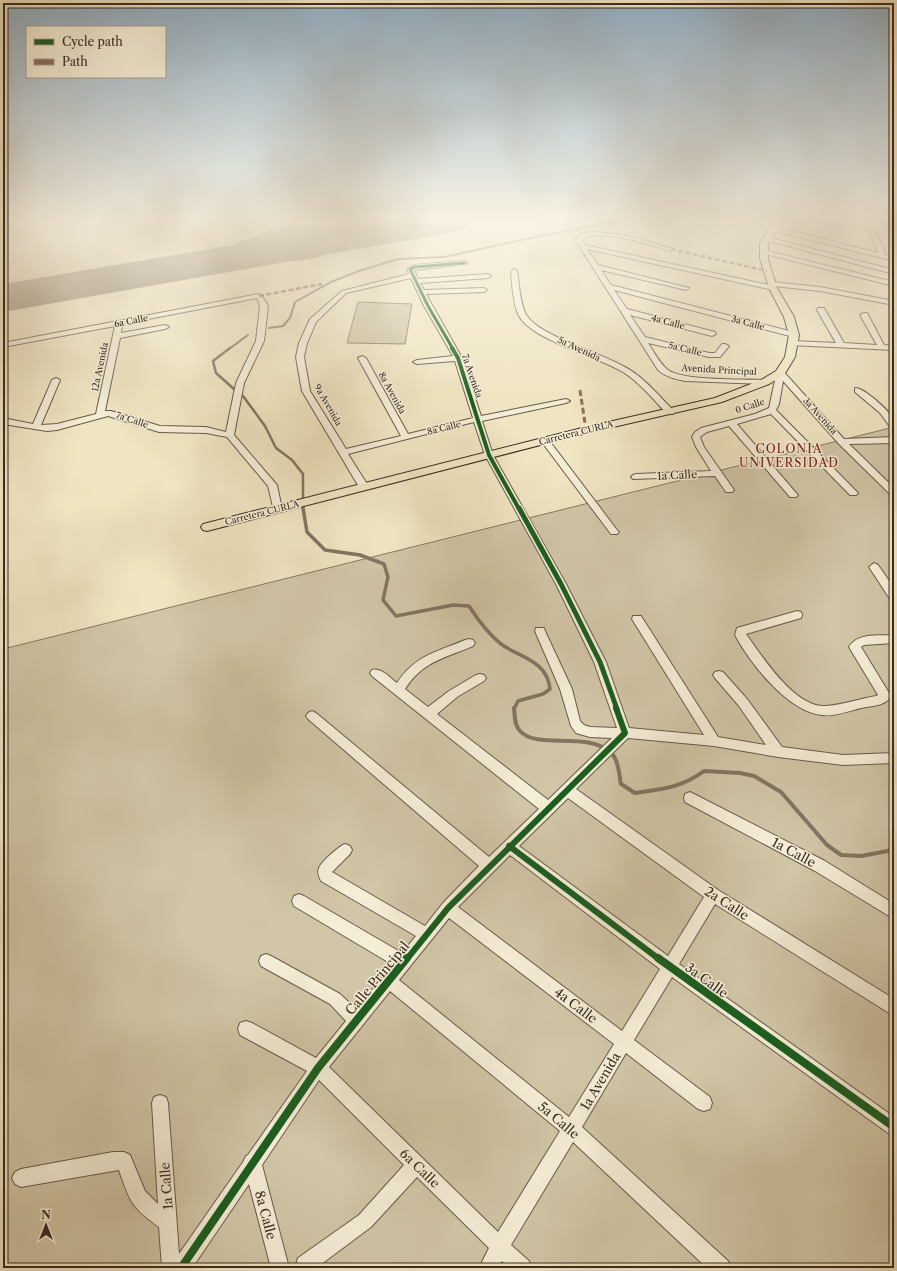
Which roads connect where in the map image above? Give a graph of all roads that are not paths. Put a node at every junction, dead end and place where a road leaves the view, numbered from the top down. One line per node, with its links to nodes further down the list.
1 (402, 280): 53 (street, 9a Avenida)
2 (415, 280): 14 (street, 7a Avenida)
3 (516, 280): 41 (street, 5a Avenida)
4 (605, 280): 11 (street, Avenida Principal)
5 (653, 280): 12 (street)
6 (745, 280): 10 (street)
7 (770, 280): 10 (main road)
8 (879, 280): 9 (street)
9 (894, 284)
10 (772, 286): 15 (street); 24 (main road)
11 (609, 287): 17 (street, Avenida Principal); 24 (street, 3a Calle)
12 (686, 288)
13 (484, 290): 14 (street)
14 (421, 292): 31 (street, 7a Avenida)
15 (894, 304)
16 (821, 310): 27 (street)
17 (625, 311): 21 (street, 4a Calle); 23 (street, Avenida Principal)
18 (864, 315): 28 (street)
19 (119, 323): 22 (street, 12a Avenida); 25 (street, 6a Calle); 48 (street, 6a Calle)
20 (166, 327): 22 (street)
21 (712, 334)
22 (116, 336): 42 (street, 12a Avenida)
23 (642, 339): 26 (street, 5a Calle); 35 (street, Avenida Principal)
24 (793, 339): 27 (street, 3a Calle); 33 (main road, Carretera CURLA)
25 (3, 345)
26 (725, 346)
27 (841, 346): 28 (street, 3a Calle)
28 (882, 348): 29 (street, 3a Calle)
29 (894, 348)
30 (362, 358): 49 (street, 8a Avenida)
31 (458, 358): 32 (street); 43 (street, 7a Avenida)
32 (417, 362)
33 (780, 373): 35 (main road, Carretera CURLA); 38 (street, 0 Calle); 52 (street, 3a Avenida)
34 (56, 380): 47 (street)
35 (765, 382): 41 (main road, Carretera CURLA)
36 (858, 390): 39 (street)
37 (566, 401): 43 (street, 8a Calle)
38 (772, 410): 45 (street, 0 Calle); 59 (street)
39 (883, 411): 40 (street); 46 (street)
40 (894, 411)
41 (670, 412): 50 (main road, Carretera CURLA)
42 (100, 414): 47 (street, 7a Calle); 48 (street, 7a Calle)
43 (478, 420): 49 (street, 8a Calle); 54 (street, 7a Avenida)
44 (3, 421): 47 (street, 7a Calle)
45 (731, 423): 55 (street, 0 Calle); 61 (street)
46 (894, 426)
47 (36, 427)
48 (230, 435): 62 (street)
49 (406, 437): 53 (street, 8a Calle)
50 (545, 440): 54 (main road, Carretera CURLA); 64 (street)
51 (894, 440): 52 (street)
52 (842, 442): 60 (street, 3a Avenida)
53 (345, 452): 57 (street, 9a Avenida)
54 (489, 455): 57 (main road, Carretera CURLA); 78 (street, 7a Avenida)
55 (717, 473): 56 (street, 1a Calle); 58 (street)
56 (636, 476)
57 (364, 487): 62 (main road, Carretera CURLA)
58 (729, 490)
59 (852, 493)
60 (894, 494)
61 (793, 495)
62 (277, 509): 63 (main road, Carretera CURLA)
63 (207, 527)
64 (614, 532)
65 (874, 567): 66 (street)
66 (894, 596)
67 (797, 615): 70 (street)
68 (637, 619): 79 (street)
69 (540, 631): 78 (street)
70 (894, 639)
71 (469, 643): 75 (street)
72 (376, 673): 75 (street)
73 (719, 675): 80 (street)
74 (480, 678): 76 (street)
75 (398, 691): 76 (street)
76 (428, 714): 84 (street)
77 (312, 716): 87 (street)
78 (626, 733): 79 (street); 82 (street, Calle Principal)
79 (714, 741): 80 (street)
80 (778, 752): 81 (street)
81 (894, 758)
82 (567, 790): 84 (street, Calle Principal); 88 (street, 2a Calle)
83 (690, 798): 91 (street, 1a Calle)
84 (548, 808): 85 (street, Calle Principal)
85 (510, 846): 87 (street, Calle Principal); 95 (street, 3a Calle)
86 (345, 850): 92 (street)
87 (489, 866): 90 (street, Calle Principal)
88 (713, 895): 95 (street, 1a Avenida); 97 (street, 2a Calle)
89 (299, 901): 94 (street)
90 (448, 908): 92 (street, Calle Principal); 100 (street, 4a Calle)
91 (894, 912)
92 (427, 935): 94 (street, Calle Principal)
93 (266, 961): 98 (street)
94 (404, 963): 96 (street, Calle Principal)
95 (670, 967): 100 (street, 1a Avenida); 104 (street, 3a Calle)
96 (389, 980): 98 (street, Calle Principal); 105 (street, 5a Calle)
97 (894, 1008)
98 (356, 1019): 101 (street, Calle Principal)
99 (246, 1029): 101 (street, 6a Calle)
100 (624, 1042): 103 (street, 4a Calle); 105 (street, 1a Avenida)
101 (318, 1068): 106 (street, Calle Principal); 107 (street, 6a Calle)
102 (160, 1103): 109 (street, 1a Calle)
103 (704, 1103)
104 (894, 1127)
105 (571, 1129): 110 (street, 1a Avenida); 117 (street, 5a Calle)
106 (252, 1162): 113 (street, Calle Principal); 114 (street, 8a Calle)
107 (416, 1165): 110 (street, 6a Calle); 111 (street)
108 (22, 1178): 109 (street)
109 (168, 1222): 112 (street, 1a Calle)
110 (500, 1246): 115 (street, 1a Avenida); 116 (street, 6a Calle)
111 (305, 1264)
112 (171, 1268)
113 (181, 1268)
114 (280, 1268)
115 (488, 1268)
116 (522, 1268)
117 (721, 1268)

